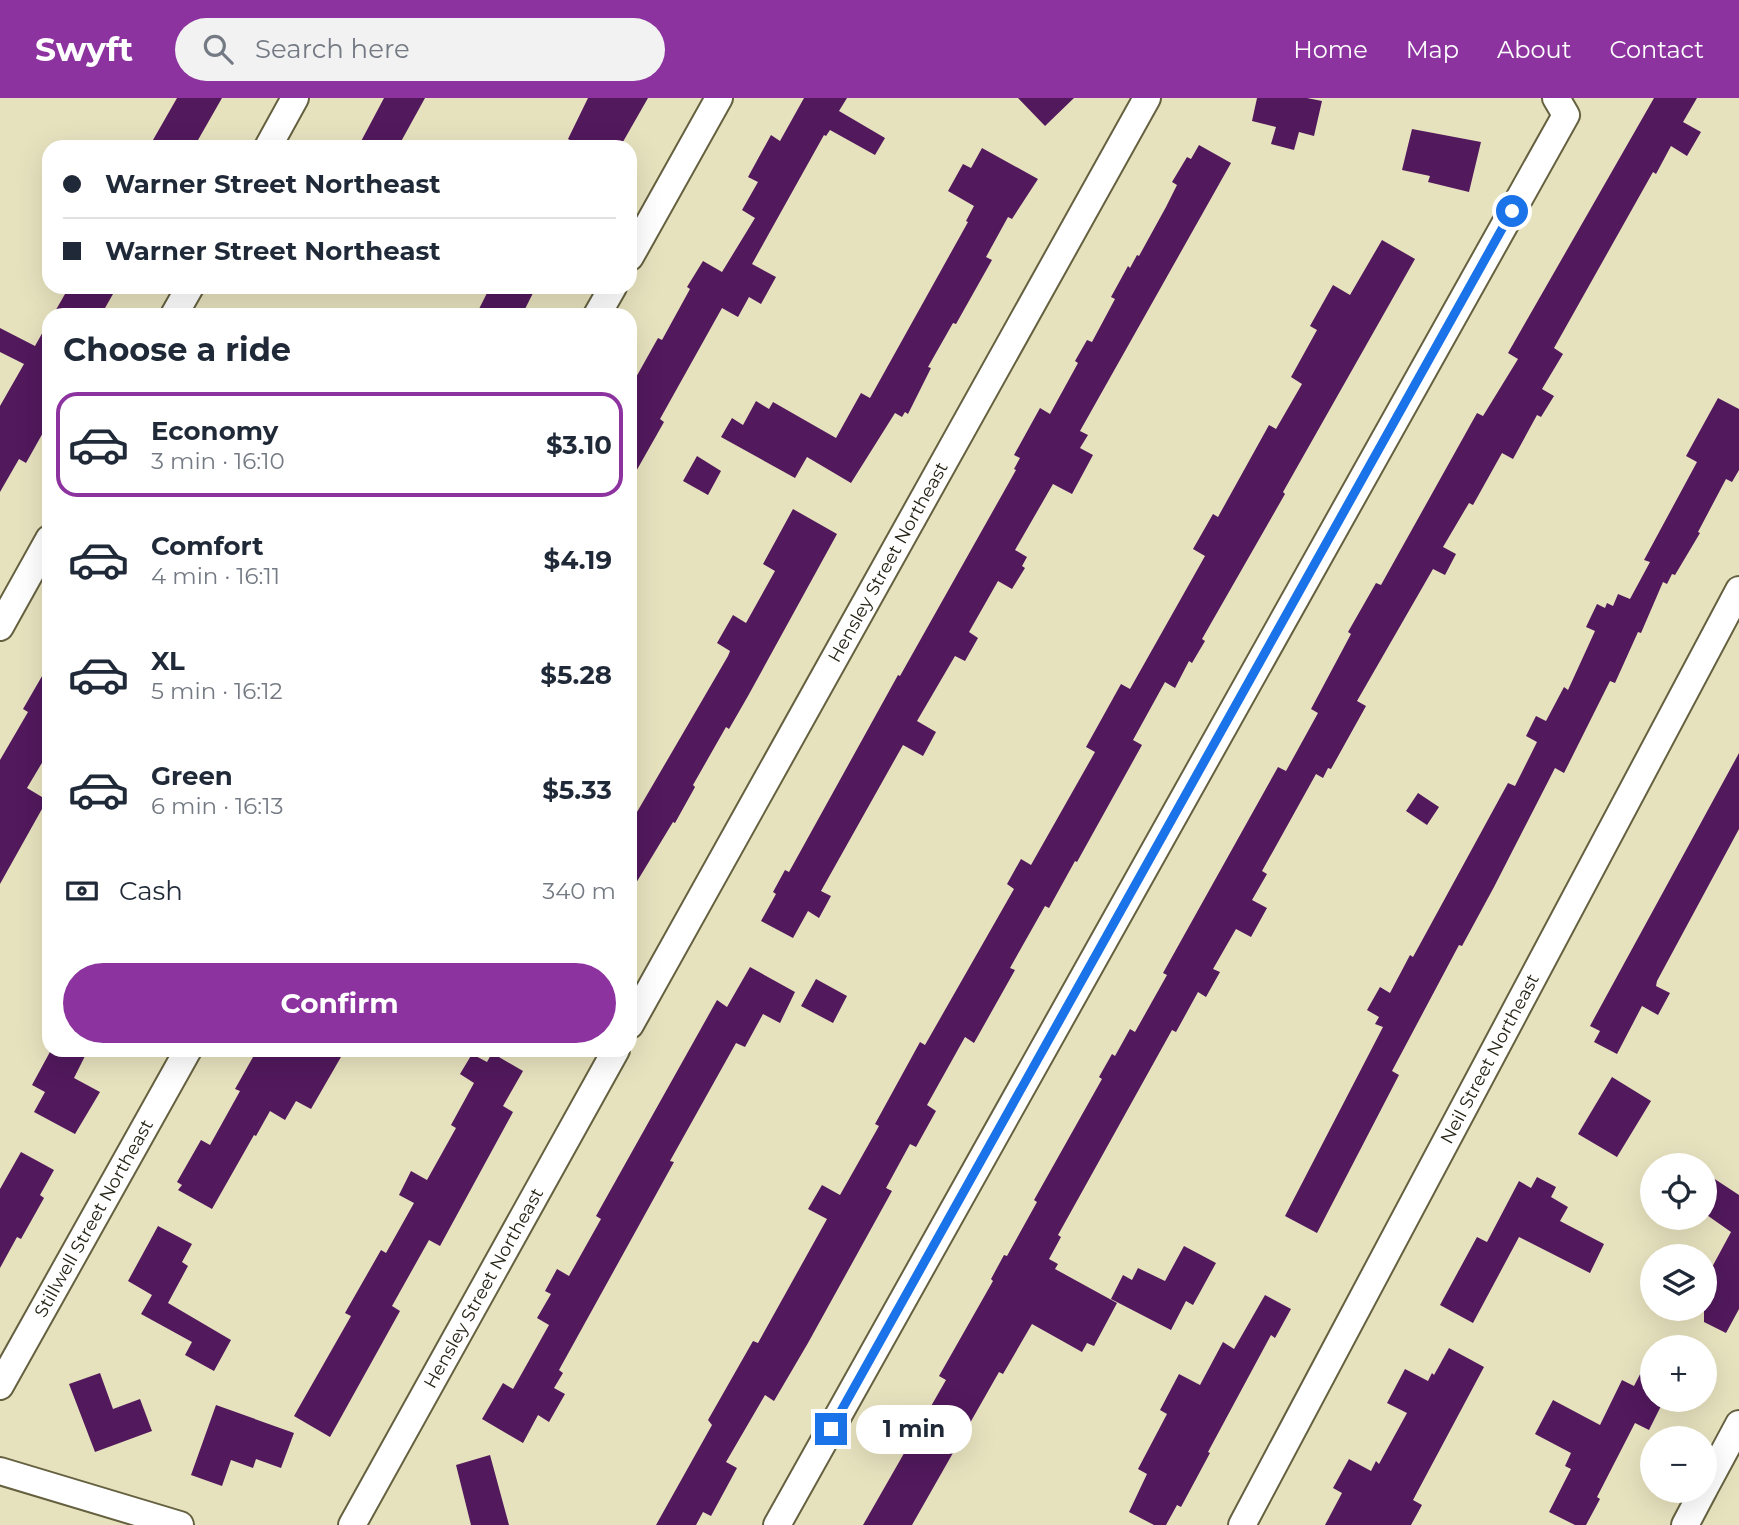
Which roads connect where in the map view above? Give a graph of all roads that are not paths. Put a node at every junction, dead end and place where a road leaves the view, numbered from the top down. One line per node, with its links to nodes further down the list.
1 (295, 98): 5 (street)
2 (719, 98): 6 (street)
3 (1147, 98): 10 (street, Hensley Street Northeast)
4 (1561, 106): 20 (street)
5 (272, 140)
6 (637, 244)
7 (42, 552): 9 (street)
8 (1739, 590): 21 (street, Neil Street Northeast)
9 (0, 627)
10 (637, 1012)
11 (184, 1057): 13 (street, Stillwell Street Northeast)
12 (612, 1057): 19 (street, Hensley Street Northeast)
13 (0, 1386)
14 (1739, 1424): 15 (street)
15 (1717, 1465)
16 (0, 1471): 18 (street)
17 (1697, 1503): 22 (street)
18 (180, 1525)
19 (352, 1525)
20 (777, 1525)
21 (1242, 1525)
22 (1685, 1525)

